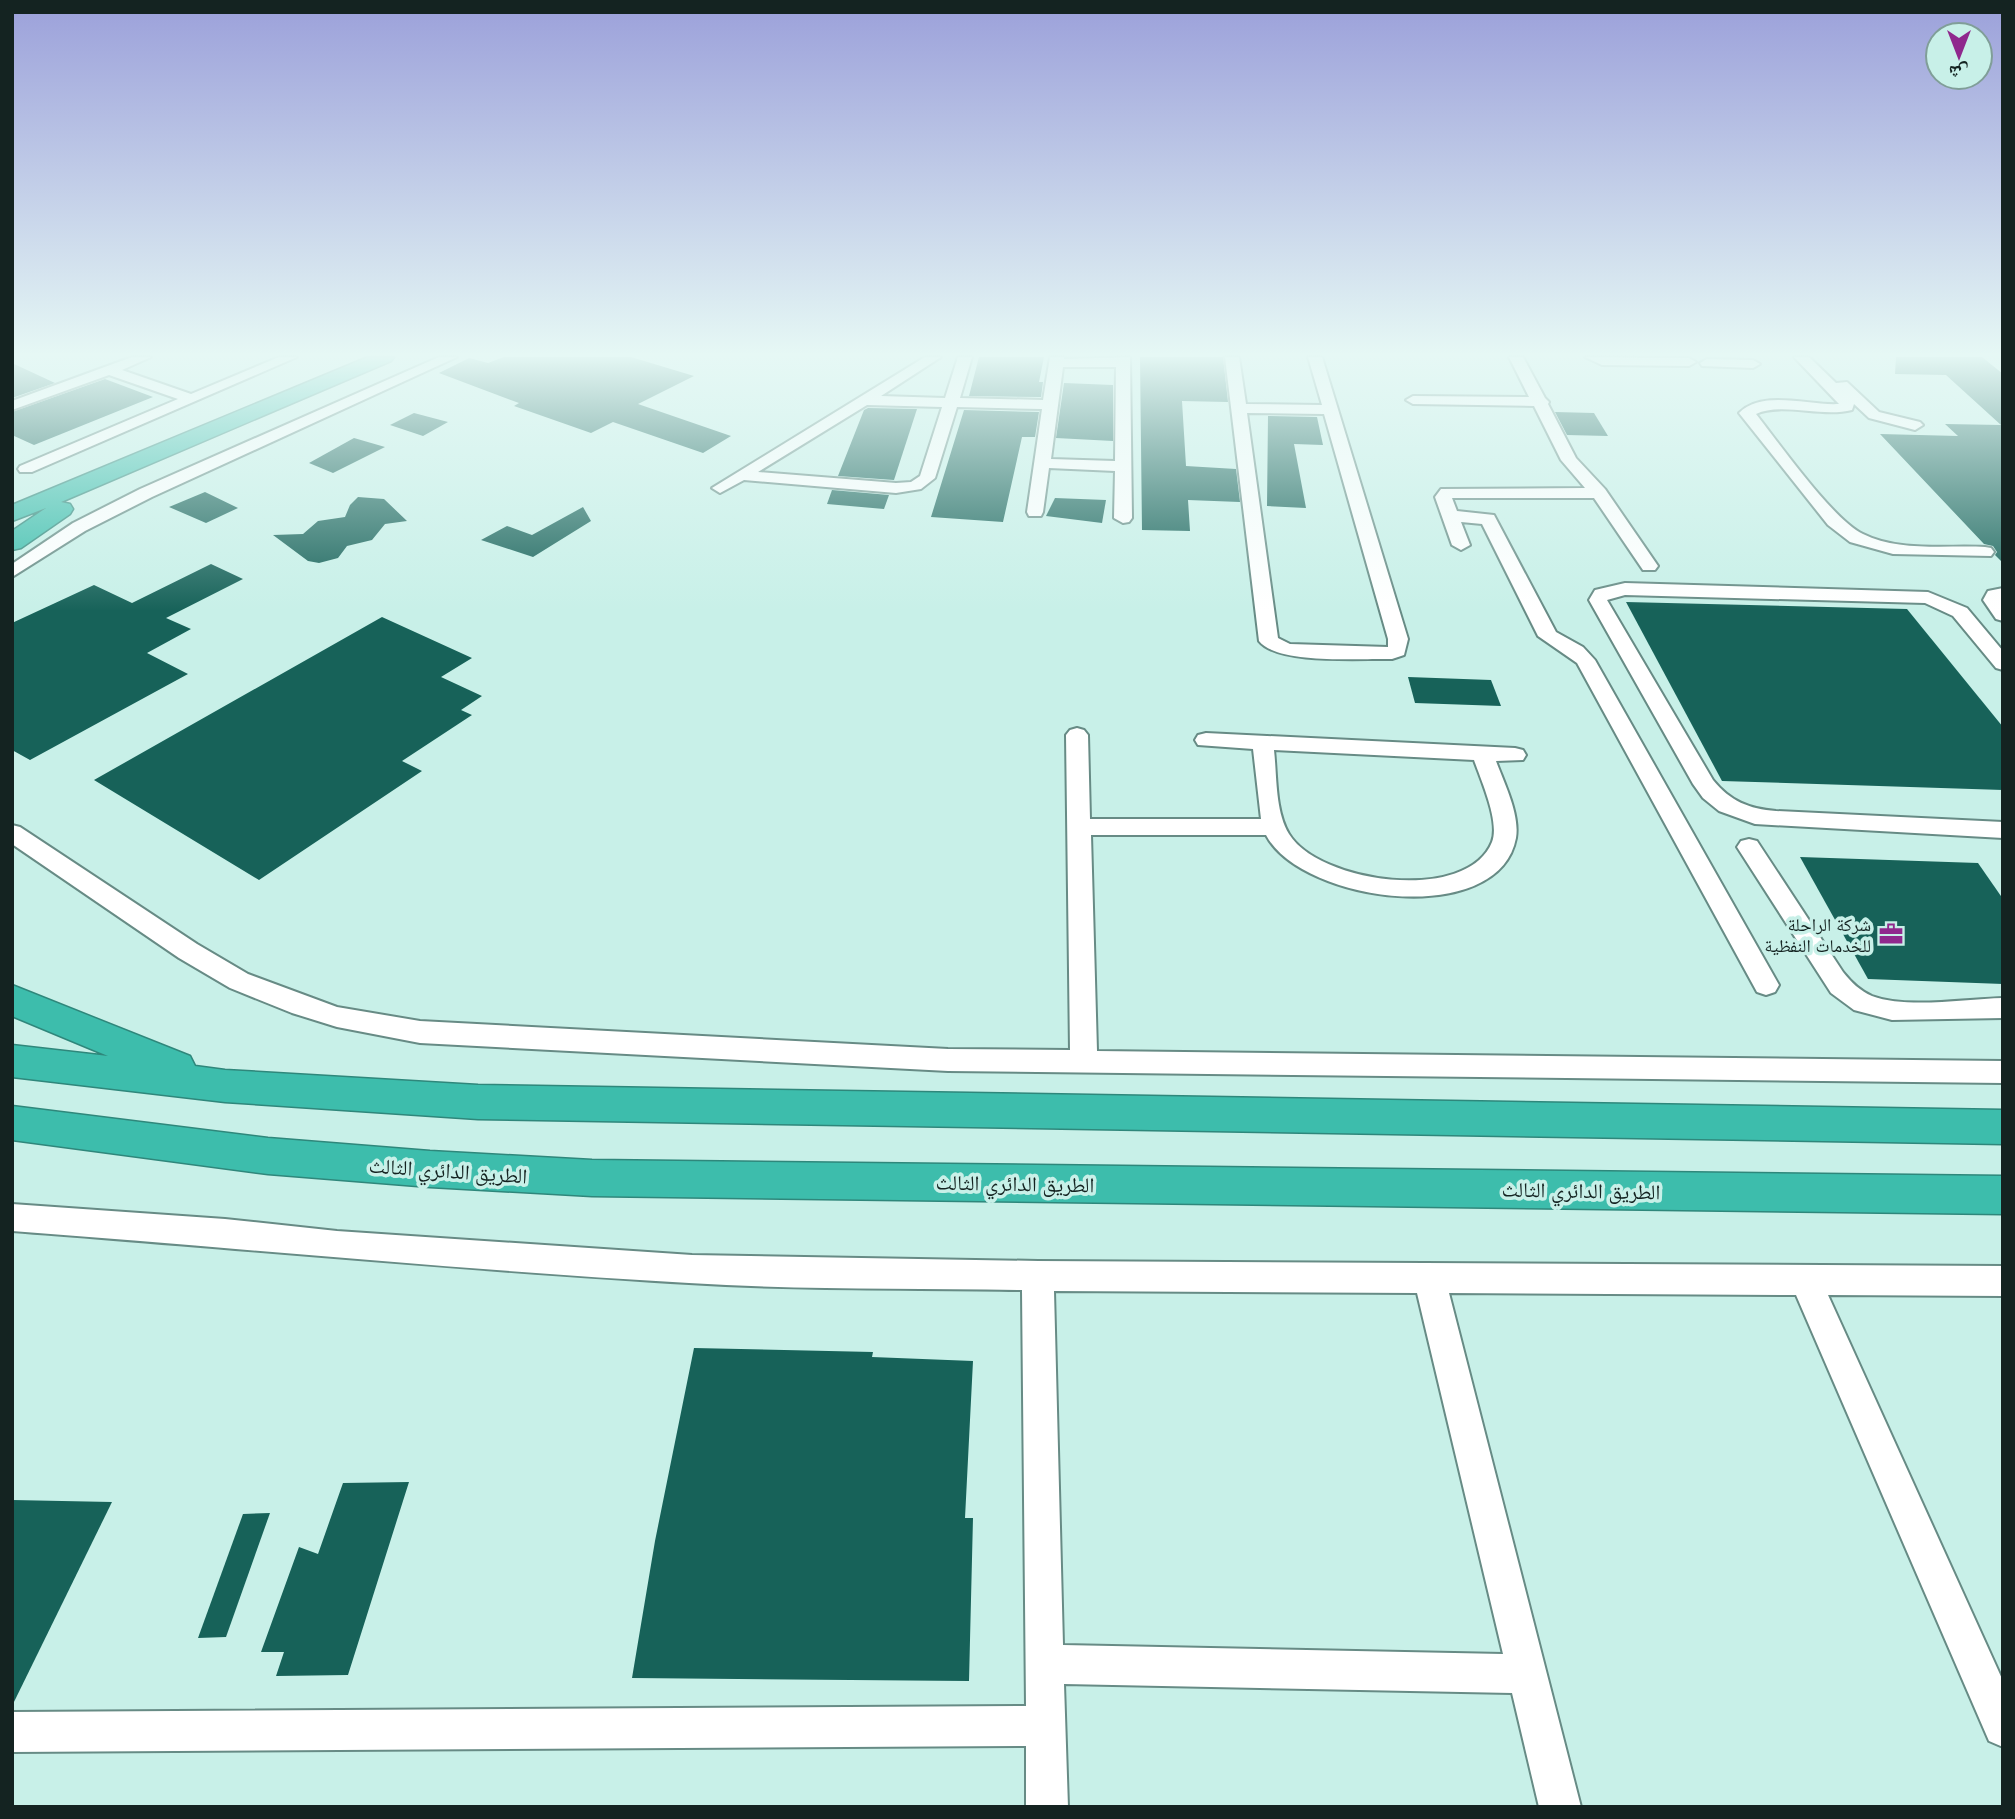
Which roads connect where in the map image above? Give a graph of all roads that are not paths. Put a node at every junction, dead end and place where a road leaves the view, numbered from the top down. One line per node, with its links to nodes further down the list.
1 (90, 442): 16 (street)
2 (166, 442): 13 (highway)
3 (169, 442): 13 (highway)
4 (258, 442): 30 (street)
5 (795, 442): 17 (street)
6 (938, 442): 17 (street)
7 (1045, 442): 14 (street)
8 (1123, 442): 15 (street)
9 (1243, 442): 10 (street)
10 (1340, 442)
11 (1561, 442): 20 (street)
12 (1770, 442): 28 (street)
13 (139, 454): 19 (highway); 21 (highway); 23 (highway); 26 (highway)
14 (1041, 463): 15 (street); 22 (street)
15 (1123, 466): 25 (street)
16 (26, 469)
17 (741, 475): 18 (street)
18 (720, 488)
19 (12, 493)
20 (1599, 493): 24 (street); 29 (street)
21 (12, 500)
22 (1035, 512)
23 (12, 514)
24 (1450, 516): 27 (street); 44 (street)
25 (1123, 518)
26 (12, 543)
27 (1461, 545)
28 (1985, 552)
29 (1649, 566)
30 (12, 572)
31 (2003, 593): 32 (street)
32 (2003, 615)
33 (2003, 664): 41 (street)
34 (1077, 735): 39 (street)
35 (1206, 740): 36 (street)
36 (1263, 743): 37 (street); 40 (street)
37 (1483, 754): 38 (street); 40 (street)
38 (1515, 755)
39 (1079, 827): 40 (street); 49 (street)
40 (1274, 827)
41 (2003, 830)
42 (12, 833): 49 (street)
43 (1749, 847): 46 (street)
44 (1766, 985)
45 (12, 999): 51 (highway)
46 (2003, 1008)
47 (12, 1039): 51 (highway)
48 (12, 1061): 51 (highway)
49 (1084, 1062): 50 (street)
50 (2003, 1072)
51 (225, 1086): 53 (highway)
52 (16, 1123): 54 (highway, الطريق الدائري الثالث)
53 (2003, 1127)
54 (2003, 1195)
55 (12, 1217): 56 (street)
56 (1038, 1276): 57 (street); 60 (street)
57 (1429, 1278): 58 (street); 61 (street)
58 (1805, 1278): 59 (street); 62 (street)
59 (2003, 1281)
60 (1045, 1664): 61 (street); 63 (street)
61 (1527, 1674): 67 (street)
62 (1994, 1691): 64 (street)
63 (1046, 1726): 65 (street); 66 (street)
64 (2003, 1727)
65 (12, 1732)
66 (1047, 1807)
67 (1560, 1807)

